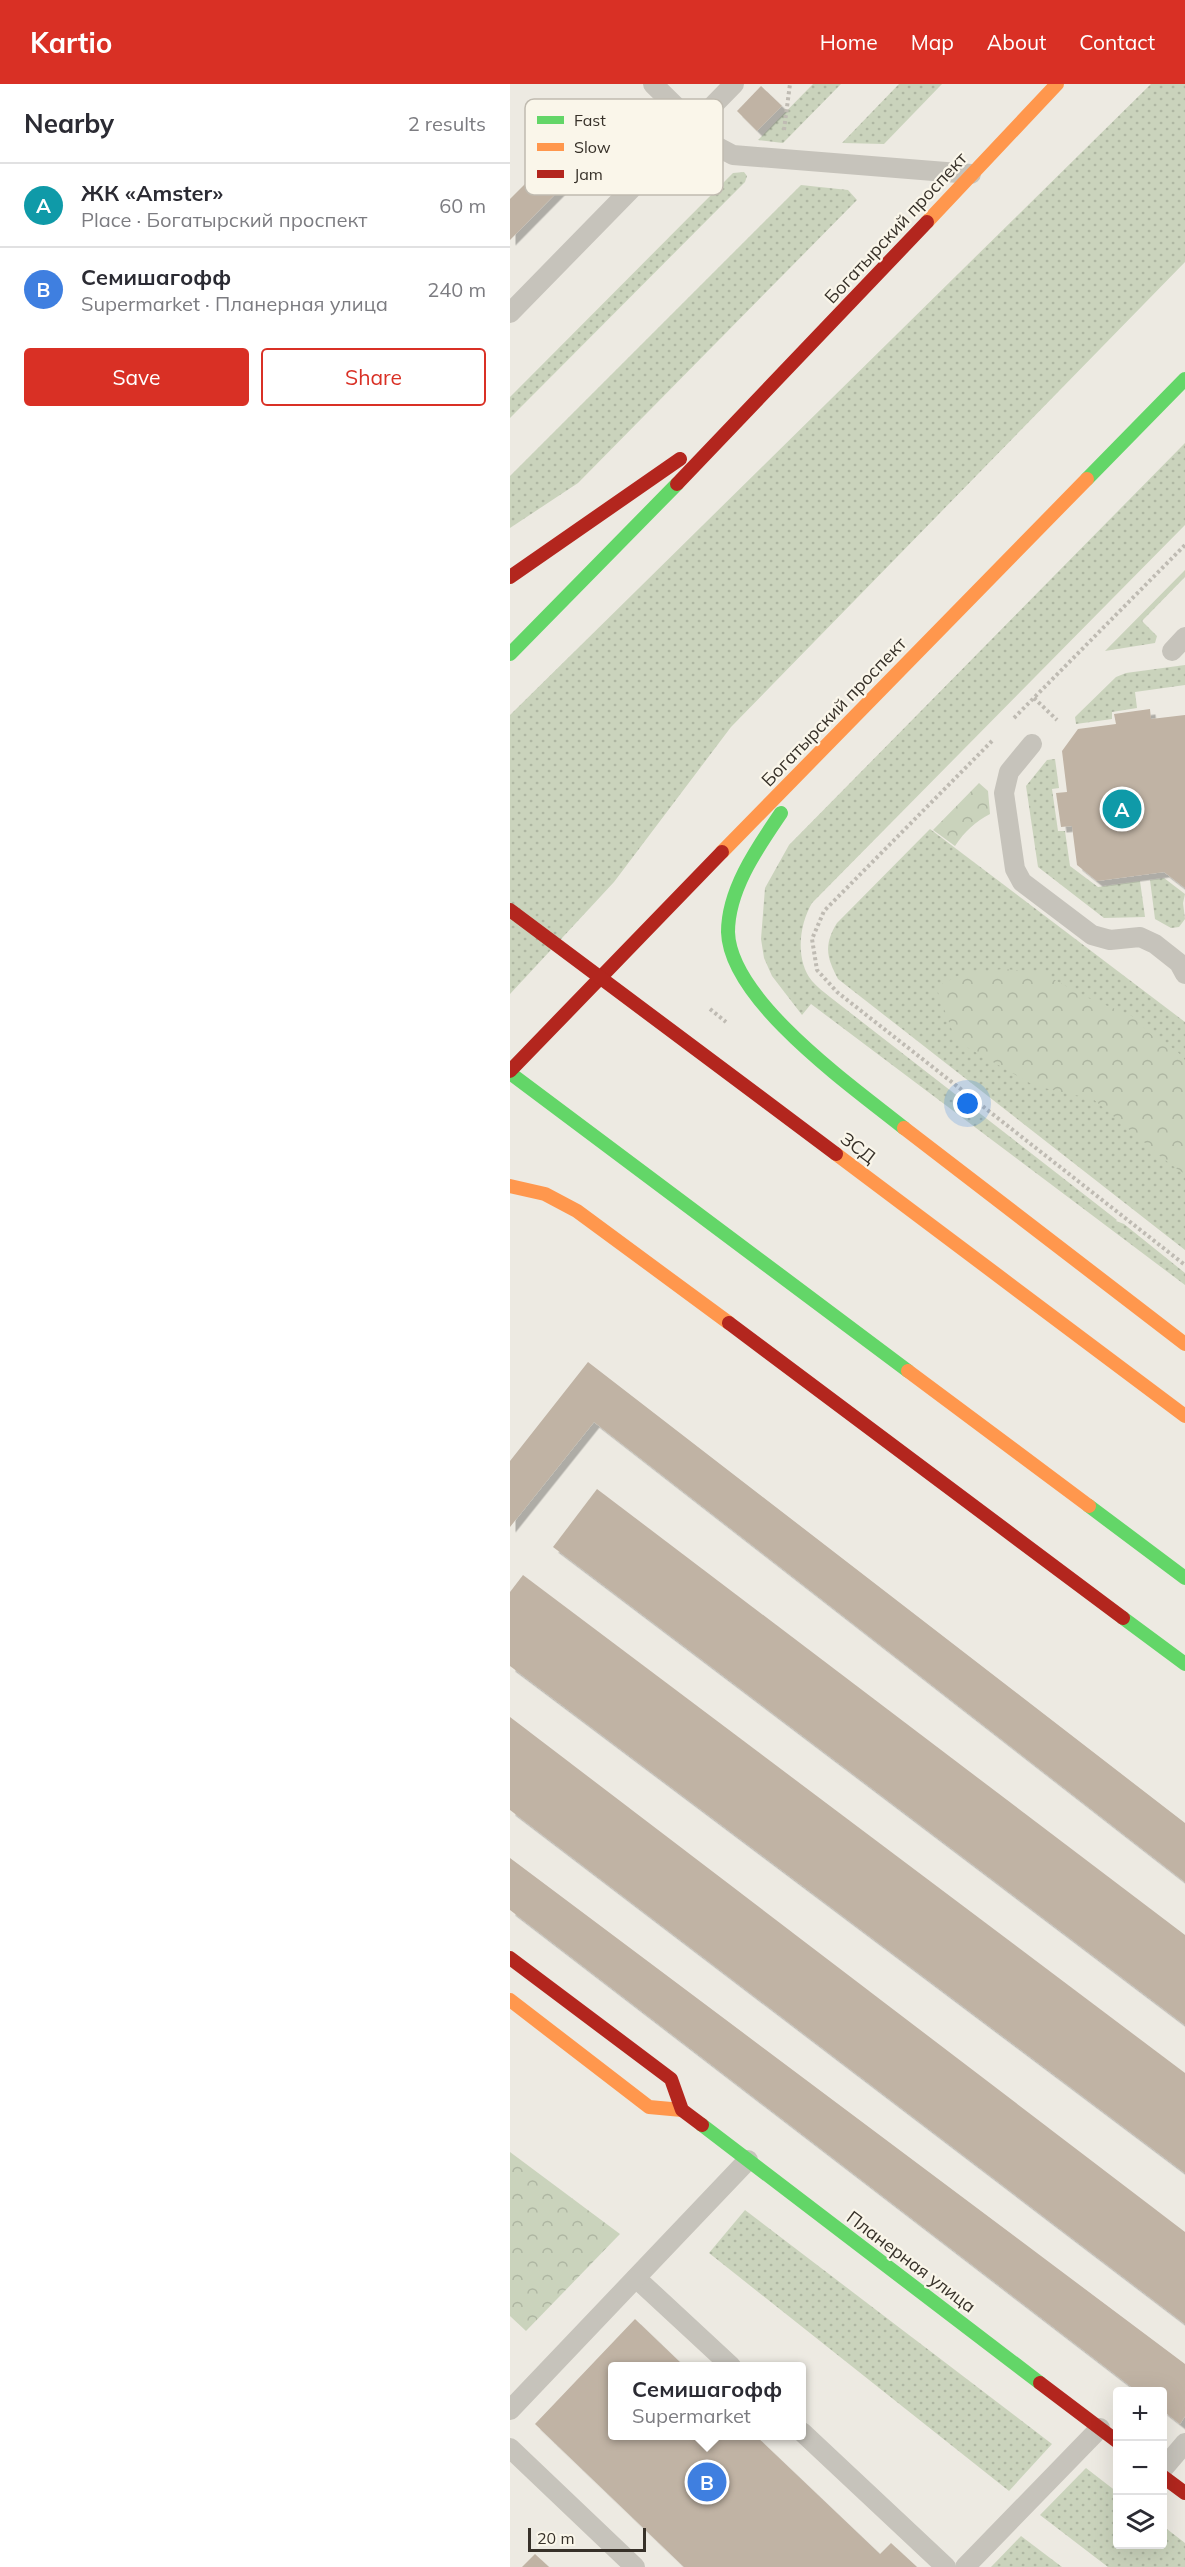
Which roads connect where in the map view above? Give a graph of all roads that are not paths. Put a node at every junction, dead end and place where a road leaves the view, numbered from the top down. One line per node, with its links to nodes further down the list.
1 (653, 84): 4 (lane)
2 (734, 84): 5 (lane)
3 (1057, 84): 7 (main road, Богатырский проспект)
4 (668, 99)
5 (719, 99)
6 (723, 150): 7 (lane)
7 (971, 174): 11 (main road, Богатырский проспект)
8 (625, 195): 9 (lane)
9 (510, 313)
10 (1185, 379): 14 (main road, Богатырский проспект)
11 (746, 413): 12 (main road); 13 (main road, Богатырский проспект)
12 (510, 577)
13 (510, 654)
14 (842, 728): 18 (main road, Богатырский проспект); 20 (main road)
15 (1032, 744): 17 (lane)
16 (510, 910): 21 (main road, ЗСД, bridge)
17 (1185, 974)
18 (510, 1072): 22 (main road)
19 (510, 1186): 23 (main road)
20 (1185, 1344)
21 (1185, 1416)
22 (1185, 1578)
23 (1185, 1664)
24 (510, 1958): 26 (main road)
25 (510, 2000): 26 (main road)
26 (682, 2110): 27 (main road, Планерная улица)
27 (748, 2160): 28 (lane); 31 (main road, Планерная улица)
28 (636, 2278): 29 (lane); 30 (lane)
29 (726, 2362)
30 (510, 2410)
31 (1100, 2428): 33 (main road, Планерная улица); 41 (lane)
32 (806, 2437): 40 (lane)
33 (1117, 2441)
34 (1185, 2443): 36 (lane)
35 (510, 2448): 39 (lane)
36 (1167, 2464)
37 (1167, 2480): 38 (main road)
38 (1185, 2493)
39 (635, 2567)
40 (946, 2567)
41 (965, 2567)

